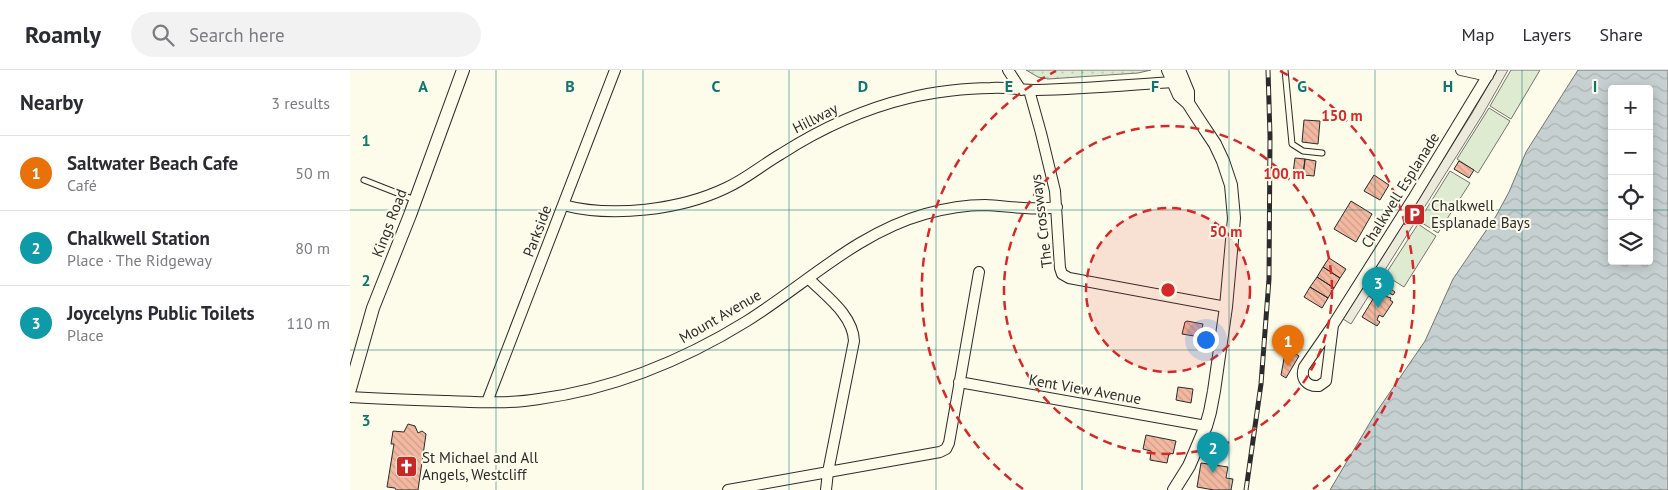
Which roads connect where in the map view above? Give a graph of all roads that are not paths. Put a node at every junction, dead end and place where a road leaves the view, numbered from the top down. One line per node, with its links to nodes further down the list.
1 (463, 70): 11 (street, Kings Road)
2 (615, 70): 12 (street, Parkside)
3 (1008, 70): 8 (street, The Crossways)
4 (1285, 70): 9 (lane)
5 (1461, 70): 6 (street)
6 (1489, 73): 17 (street, Chalkwell Esplanade)
7 (1175, 75): 8 (street, Hillway); 16 (street)
8 (1025, 90): 12 (street, Hillway); 13 (street, The Crossways)
9 (1322, 153)
10 (364, 180): 11 (lane)
11 (416, 200): 19 (street, Kings Road)
12 (563, 205): 21 (street, Parkside)
13 (1057, 207): 15 (street, Mount Avenue); 16 (street, The Crossways)
14 (979, 272): 18 (street)
15 (808, 278): 21 (street, Mount Avenue); 23 (street)
16 (1226, 308): 22 (street)
17 (1333, 325): 17 (street, Chalkwell Esplanade)
18 (959, 382): 22 (street, Kent View Avenue); 23 (street)
19 (350, 389)
20 (350, 397): 21 (street, Mount Avenue)
21 (487, 402)
22 (1206, 426): 26 (street)
23 (828, 472): 24 (street); 25 (street)
24 (728, 490)
25 (826, 490)
26 (1174, 490)

